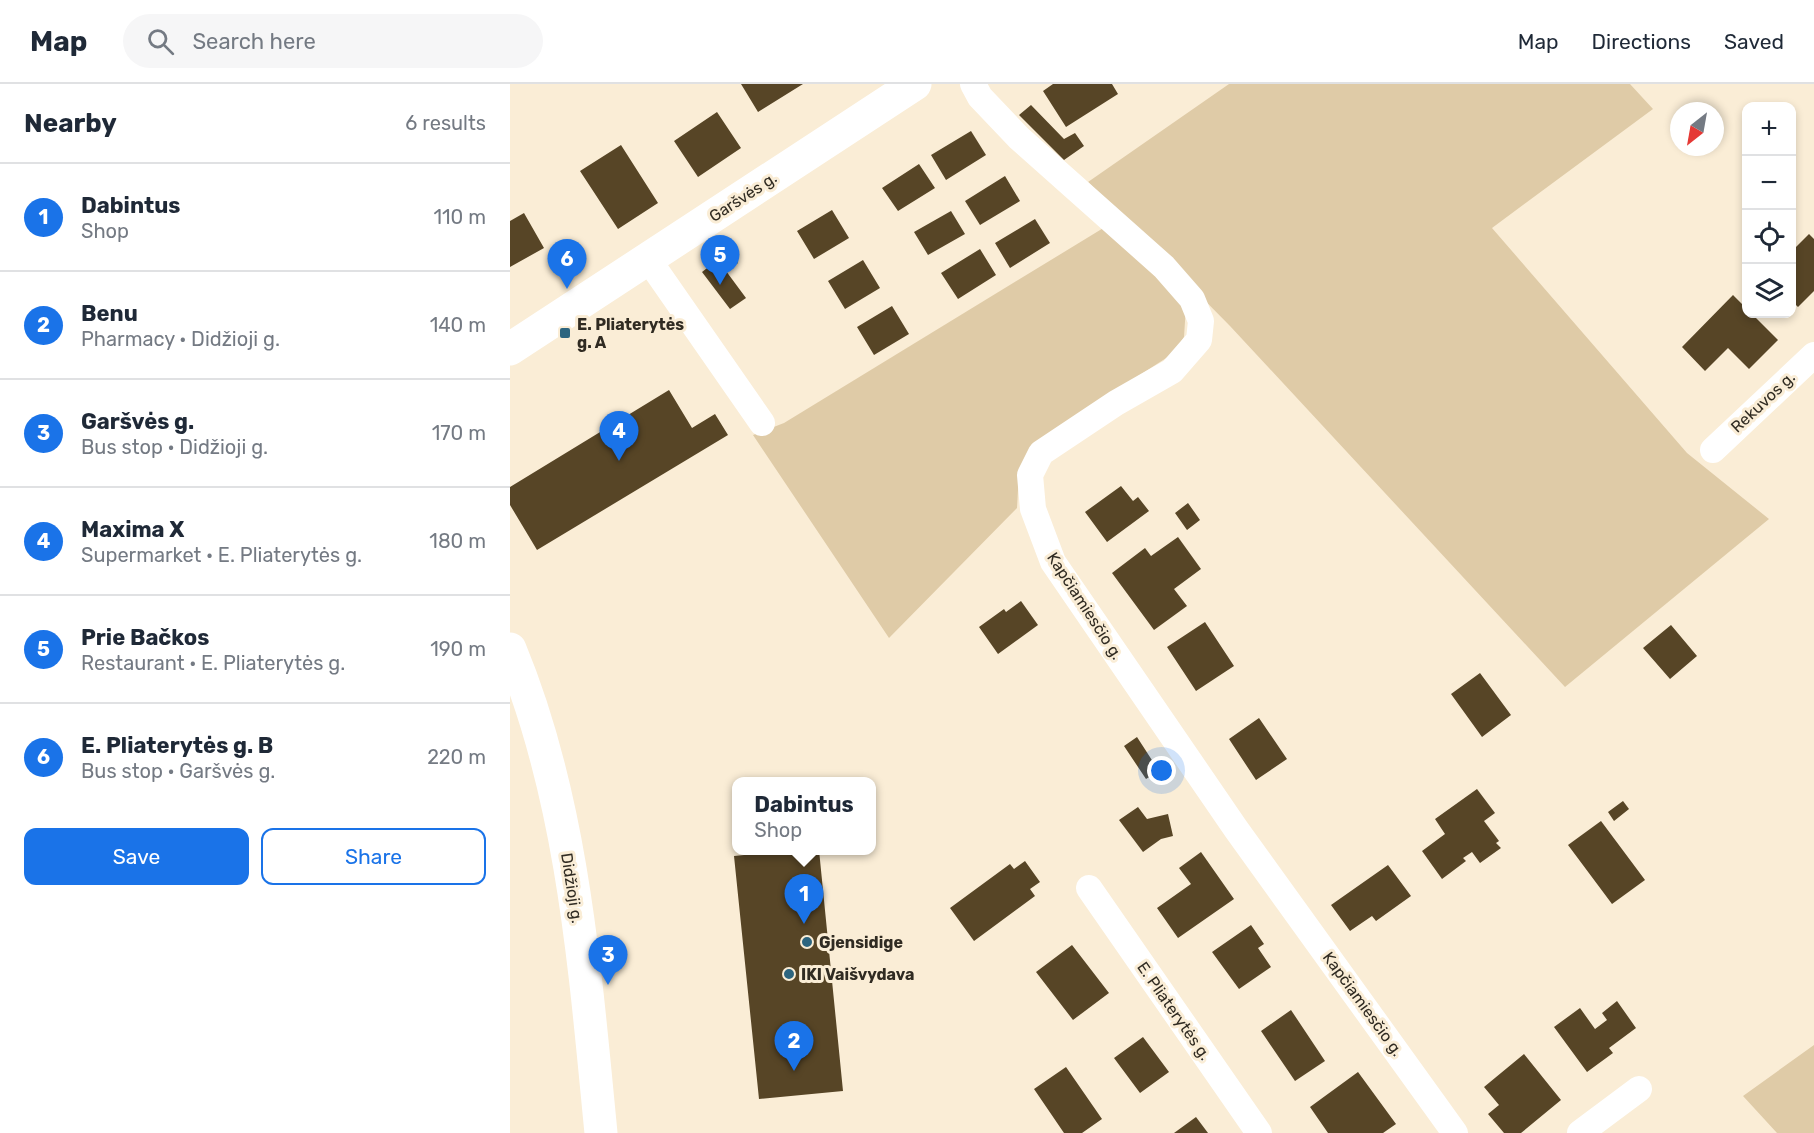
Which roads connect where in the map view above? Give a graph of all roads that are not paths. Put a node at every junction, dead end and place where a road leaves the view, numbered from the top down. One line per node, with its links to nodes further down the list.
1 (915, 84): 3 (main road, Garšvės g.)
2 (973, 84): 13 (street, Kapčiamiesčio g.)
3 (648, 259): 4 (main road, Garšvės g.); 6 (street)
4 (510, 349)
5 (1814, 355): 7 (street, Rekuvos g.)
6 (762, 423)
7 (1713, 450)
8 (510, 649): 11 (main road, Didžioji g.)
9 (1089, 888): 12 (street, E. Pliaterytės g.)
10 (1639, 1089): 14 (street)
11 (601, 1133)
12 (1259, 1133)
13 (1455, 1133)
14 (1580, 1133)

